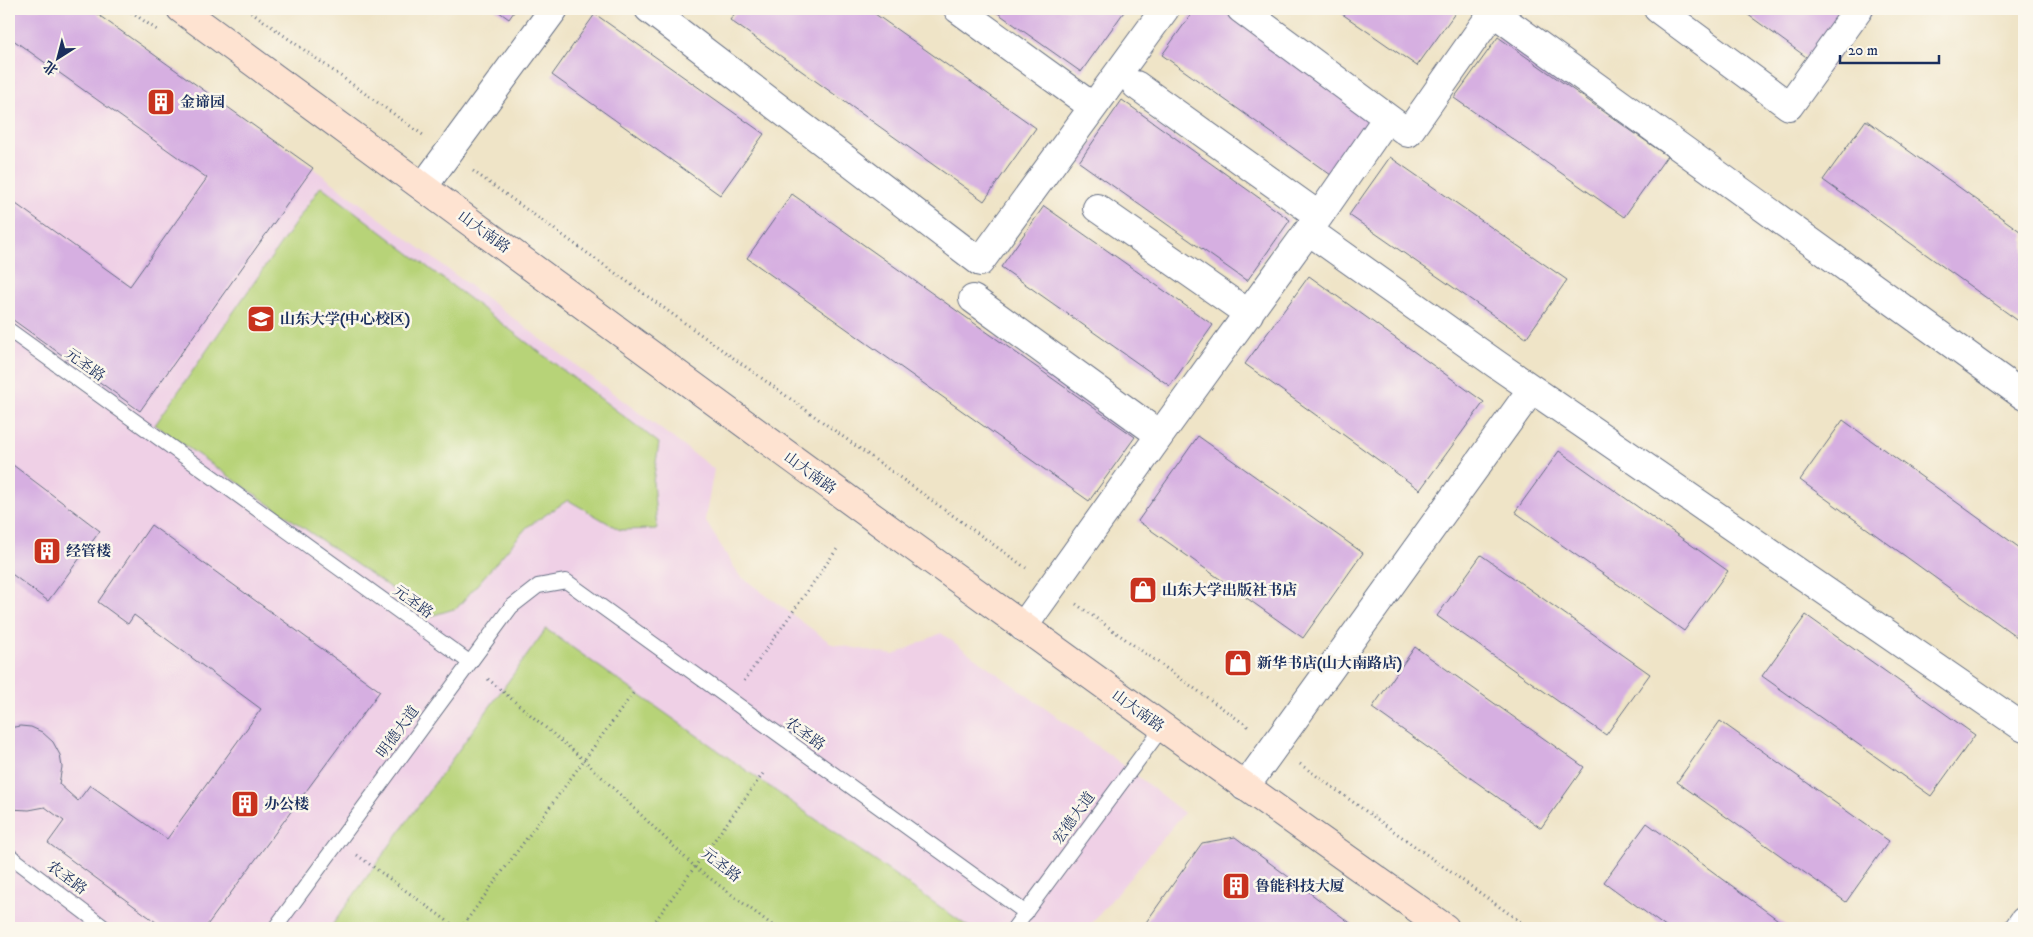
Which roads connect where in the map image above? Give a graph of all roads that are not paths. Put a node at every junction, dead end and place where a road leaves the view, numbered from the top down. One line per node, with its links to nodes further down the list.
1 (181, 9): 13 (main road, 山大南路)
2 (554, 9): 13 (street)
3 (958, 9): 11 (street)
4 (1241, 9): 12 (street)
5 (1658, 9): 6 (street)
6 (1859, 9)
7 (1160, 10): 11 (street)
8 (1494, 10): 12 (street); 20 (street)
9 (661, 12): 11 (street)
10 (1136, 86): 15 (street)
11 (1093, 107)
12 (1387, 118): 15 (street)
13 (422, 187): 23 (main road, 山大南路)
14 (1098, 208): 17 (street)
15 (1314, 224): 17 (street); 19 (street)
16 (973, 300): 21 (street)
17 (1249, 314): 21 (street)
18 (9, 330): 24 (lane, 元圣路)
19 (1532, 389): 26 (street); 27 (street)
20 (2024, 396)
21 (1160, 435): 23 (street)
22 (566, 581): 24 (lane, 明德大道); 29 (lane, 农圣路)
23 (1023, 627): 25 (main road, 山大南路)
24 (469, 662): 32 (lane, 明德大道)
25 (1162, 728): 27 (main road, 山大南路); 29 (lane, 宏德大道)
26 (2024, 728)
27 (1245, 787): 34 (main road, 山大南路)
28 (9, 854): 31 (lane, 农圣路)
29 (1026, 913): 33 (lane, 宏德大道)
30 (2024, 921): 35 (street)
31 (105, 928)
32 (275, 928)
33 (1014, 928)
34 (1445, 928)
35 (2019, 928)

